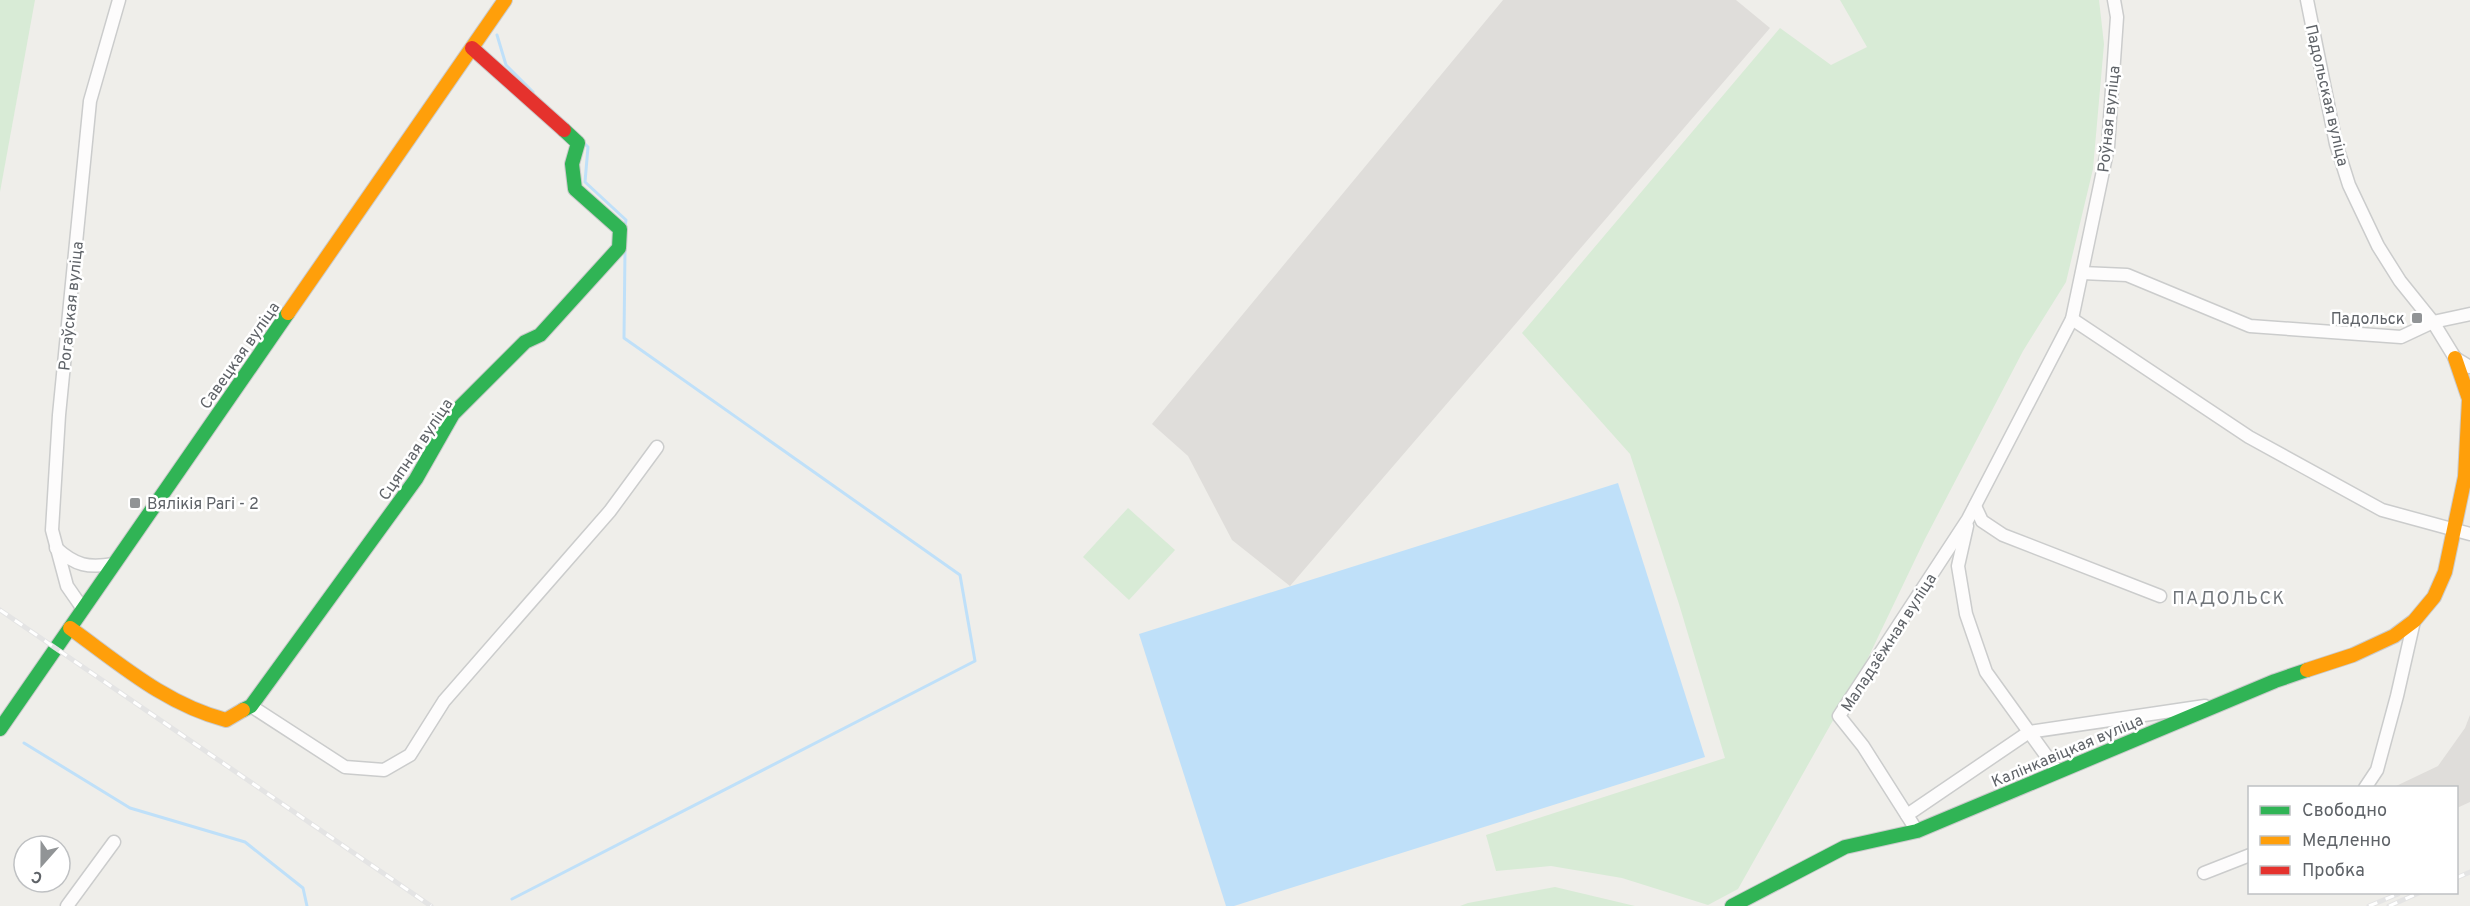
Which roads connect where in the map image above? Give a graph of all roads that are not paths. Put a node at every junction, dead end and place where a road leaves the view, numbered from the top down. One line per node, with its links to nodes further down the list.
1 (119, 0): 17 (street, Рогаўская вуліца)
2 (505, 0): 5 (street, Савецкая вуліца)
3 (2114, 0): 6 (street, Роўная вуліца)
4 (2307, 0): 9 (street, Падольская вуліца)
5 (472, 48): 18 (street, Савецкая вуліца); 24 (street, Сцяпная вуліца)
6 (2082, 273): 8 (street, Маладзёжная вуліца); 9 (street)
7 (2470, 314): 9 (street)
8 (2072, 319): 13 (street, Маладзёжная вуліца); 15 (street)
9 (2433, 322): 10 (street, Падольская вуліца)
10 (2455, 358): 11 (street, Падольская вуліца); 15 (street, Калінкавіцкая вуліца)
11 (2470, 367)
12 (657, 447): 24 (street)
13 (1975, 506): 14 (street, Маладзёжная вуліца); 19 (street)
14 (1968, 519): 26 (street); 29 (street, Маладзёжная вуліца)
15 (2455, 529): 16 (street); 21 (street, Калінкавіцкая вуліца)
16 (2470, 534)
17 (56, 548): 18 (street); 20 (street, Рогаўская вуліца)
18 (114, 564): 20 (street, Савецкая вуліца)
19 (2160, 596)
20 (82, 609): 22 (street, Савецкая вуліца)
21 (2414, 621): 23 (street, Калінкавіцкая вуліца); 28 (street, Калінкавіцкая вуліца)
22 (70, 628): 24 (street, Сцяпная вуліца); 25 (street, Савецкая вуліца)
23 (2222, 703): 26 (street); 27 (street, Калінкавіцкая вуліца)
24 (251, 706)
25 (0, 729)
26 (2029, 732): 27 (street); 29 (street)
27 (2058, 772): 30 (street, Калінкавіцкая вуліца)
28 (2367, 786)
29 (1907, 815): 30 (street)
30 (1917, 831): 35 (street, Калінкавіцкая вуліца)
31 (114, 842): 34 (street)
32 (2248, 856): 33 (street)
33 (2204, 873)
34 (67, 906)
35 (1732, 906)

